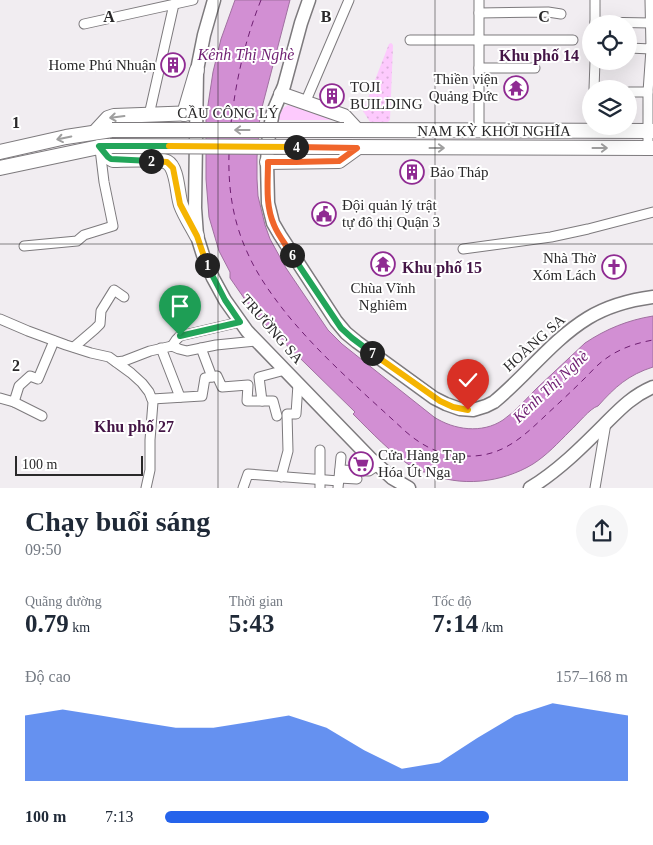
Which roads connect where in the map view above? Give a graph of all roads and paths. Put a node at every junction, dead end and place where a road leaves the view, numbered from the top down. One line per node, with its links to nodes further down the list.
1 (193, 0): 8 (street)
2 (214, 0): 22 (street)
3 (309, 0): 25 (street, HOÀNG SA)
4 (349, 0): 26 (street)
5 (479, 0): 9 (street)
6 (596, 0): 11 (street)
7 (650, 0): 13 (street)
8 (174, 4): 14 (street); 28 (street)
9 (479, 13): 10 (street); 16 (street)
10 (561, 14)
11 (595, 15)
12 (637, 23): 13 (street)
13 (650, 23): 19 (street)
14 (84, 24)
15 (410, 40): 16 (street)
16 (479, 40): 17 (street); 20 (street)
17 (573, 40)
18 (637, 48): 19 (street)
19 (651, 49): 24 (street)
20 (479, 68): 21 (street); 32 (street)
21 (535, 68)
22 (197, 70): 27 (main road)
23 (637, 92): 24 (street)
24 (648, 92): 35 (street)
25 (281, 94): 26 (main road); 41 (street, HOÀNG SA)
26 (305, 102): 30 (main road)
27 (190, 113): 28 (main road); 44 (street, TRƯỜNG SA)
28 (149, 115): 33 (main road, one-way to 33)
29 (582, 129): 32 (main road, NAM KỲ KHỞI NGHĨA)
30 (350, 130): 31 (main road, NAM KỲ KHỞI NGHĨA); 33 (main road, CẦU CÔNG LÝ, one-way to 33, bridge)
31 (393, 130): 32 (main road, NAM KỲ KHỞI NGHĨA); 37 (main road)
32 (479, 130)
33 (96, 131): 40 (main road, CẦU CÔNG LÝ, one-way to 40)
34 (637, 131): 35 (main road, NAM KỲ KHỞI NGHĨA)
35 (650, 131): 39 (street, NAM KỲ KHỞI NGHĨA)
36 (105, 146): 38 (main road, NAM KỲ KHỞI NGHĨA, bridge); 42 (main road); 44 (main road); 45 (street)
37 (389, 147): 38 (main road, NAM KỲ KHỞI NGHĨA); 39 (main road, NAM KỲ KHỞI NGHĨA, one-way to 39)
38 (357, 148): 41 (main road)
39 (650, 148)
40 (0, 152)
41 (268, 162): 48 (street, HOÀNG SA)
42 (0, 168)
43 (653, 212): 46 (street)
44 (197, 236): 50 (street, TRƯỜNG SA)
45 (24, 246)
46 (463, 249)
47 (124, 297): 54 (street)
48 (653, 297)
49 (0, 319): 51 (street)
50 (240, 322): 52 (street, TRƯỜNG SA); 53 (street)
51 (54, 340): 54 (street); 66 (street)
52 (256, 341): 56 (street); 58 (street, TRƯỜNG SA)
53 (172, 346): 55 (street); 56 (street)
54 (74, 347): 57 (street)
55 (161, 348): 57 (street); 62 (street)
56 (201, 348): 59 (street)
57 (116, 362): 64 (street)
58 (285, 370): 60 (street, TRƯỜNG SA); 65 (street)
59 (212, 377): 62 (street); 65 (street)
60 (298, 384): 72 (street, TRƯỜNG SA); 73 (street)
61 (653, 387): 69 (street)
62 (180, 397): 64 (street)
63 (0, 398): 66 (street)
64 (152, 400): 77 (street)
65 (262, 401): 68 (street)
66 (14, 402): 67 (street)
67 (42, 416)
68 (277, 416)
69 (606, 422): 80 (street); 81 (street)
70 (320, 450): 76 (street)
71 (341, 456): 74 (street)
72 (378, 465): 74 (street); 79 (street, TRƯỜNG SA)
73 (281, 477): 76 (street); 78 (street)
74 (339, 479): 75 (street); 76 (street)
75 (357, 479)
76 (320, 484)
77 (146, 488)
78 (244, 488)
79 (409, 488)
80 (530, 488)
81 (595, 488)

